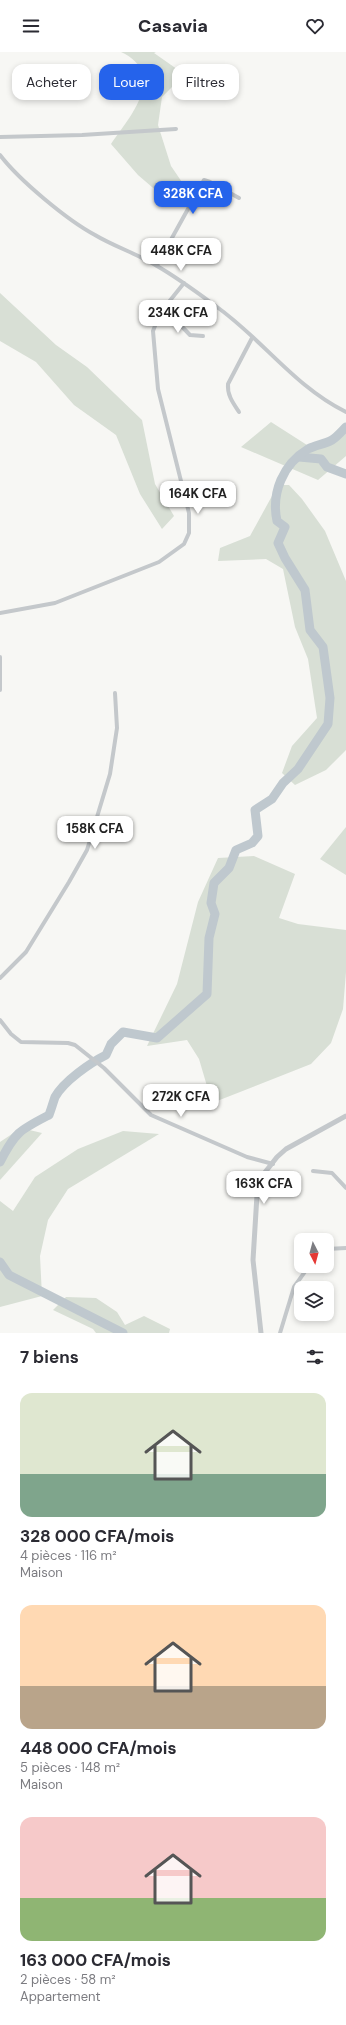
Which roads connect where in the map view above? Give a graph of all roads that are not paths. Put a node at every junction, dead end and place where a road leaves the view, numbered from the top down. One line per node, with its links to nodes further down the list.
1 (176, 129): 2 (street)
2 (0, 137)
3 (0, 155): 5 (street)
4 (239, 198): 5 (street)
5 (157, 265): 6 (street)
6 (184, 283): 7 (street); 9 (street)
7 (164, 308): 8 (street); 12 (street)
8 (203, 336)
9 (252, 338): 10 (street); 11 (street)
10 (239, 412)
11 (346, 412)
12 (0, 613)
13 (0, 657): 14 (street)
14 (0, 690)
15 (115, 693): 16 (street)
16 (0, 978)
17 (0, 1020): 19 (street)
18 (346, 1116): 19 (street)
19 (273, 1164): 25 (street)
20 (313, 1171): 21 (street)
21 (346, 1188)
22 (346, 1248): 23 (street)
23 (334, 1249)
24 (304, 1273): 26 (street)
25 (261, 1333)
26 (280, 1333)

